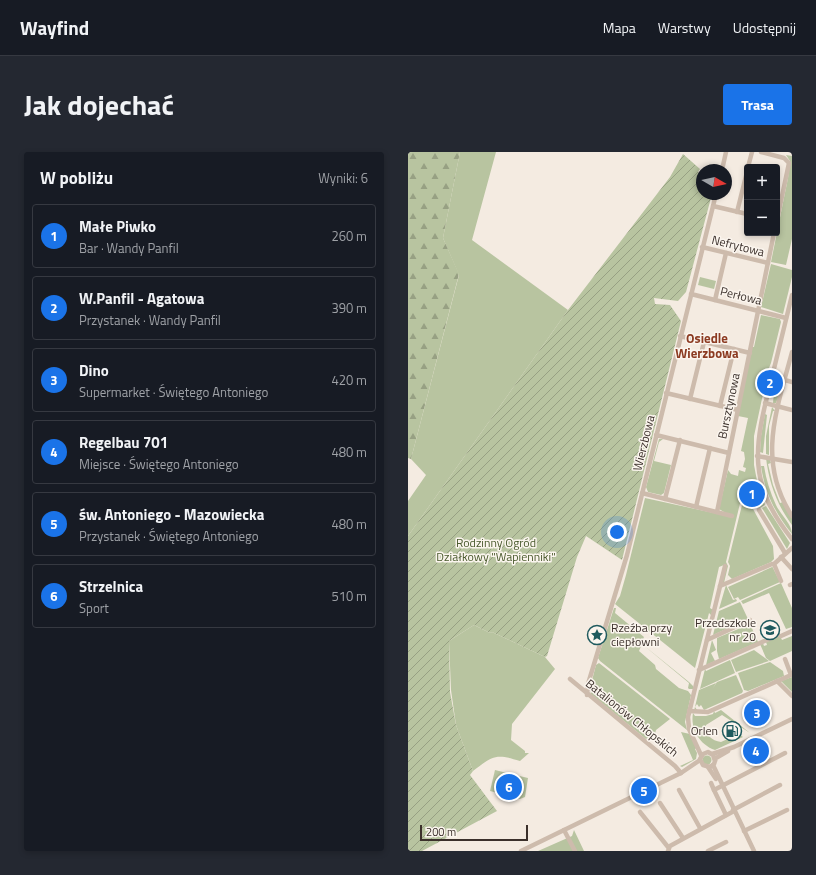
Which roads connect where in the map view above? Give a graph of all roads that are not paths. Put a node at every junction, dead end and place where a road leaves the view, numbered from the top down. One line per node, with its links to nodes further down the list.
1 (726, 152): 4 (street)
2 (752, 152): 5 (street)
3 (761, 152): 9 (street)
4 (723, 164)
5 (749, 164)
6 (744, 184): 10 (street)
7 (714, 200): 8 (street, Wierzbowa)
8 (713, 206): 10 (street); 13 (street, Wierzbowa)
9 (780, 206)
10 (737, 212): 11 (street)
11 (744, 213)
12 (773, 236): 15 (street, Bursztynowa)
13 (702, 247): 14 (street, Nefrytowa); 16 (street, Wierzbowa)
14 (726, 253): 15 (street, Nefrytowa); 18 (street)
15 (768, 263): 19 (street, Bursztynowa)
16 (691, 294): 18 (street, Perłowa); 21 (street, Wierzbowa)
17 (792, 295): 20 (street)
18 (715, 300): 19 (street, Perłowa)
19 (758, 311): 20 (street, Perłowa); 25 (street, Bursztynowa)
20 (786, 318): 30 (street)
21 (680, 336): 22 (street); 28 (street, Wierzbowa)
22 (704, 342): 23 (street); 29 (street)
23 (734, 349): 25 (street); 31 (street)
24 (792, 352): 26 (street)
25 (750, 353): 33 (street, Bursztynowa)
26 (785, 380): 27 (street); 32 (street)
27 (792, 382)
28 (666, 393): 29 (street); 35 (street, Wierzbowa)
29 (690, 399): 31 (street)
30 (765, 403): 32 (street); 39 (street)
31 (720, 406): 33 (street)
32 (778, 406): 34 (street); 40 (street)
33 (738, 410): 38 (street, Bursztynowa)
34 (792, 410)
35 (656, 435): 36 (street); 42 (street, Wierzbowa)
36 (680, 440): 37 (street); 43 (street)
37 (710, 448): 38 (street); 44 (street)
38 (729, 452): 47 (street, Bursztynowa)
39 (757, 456): 40 (street); 50 (street)
40 (772, 457): 41 (street); 45 (street)
41 (792, 462)
42 (642, 493): 43 (street); 66 (street, Wierzbowa)
43 (665, 499): 44 (street)
44 (696, 507): 47 (street)
45 (790, 509): 49 (street)
46 (759, 510): 52 (street)
47 (717, 512): 48 (street)
48 (732, 516)
49 (792, 516)
50 (792, 539)
51 (792, 548): 52 (street)
52 (785, 553): 53 (street)
53 (781, 557): 56 (street); 57 (street)
54 (772, 564): 58 (street)
55 (725, 566): 58 (street)
56 (792, 569)
57 (781, 581)
58 (720, 586): 61 (street)
59 (750, 620): 61 (street)
60 (792, 631): 63 (street)
61 (707, 640): 63 (street)
62 (784, 659): 65 (street)
63 (699, 670): 68 (street)
64 (570, 679): 66 (street, Batalionów Chłopskich)
65 (777, 681): 67 (street); 68 (street)
66 (587, 695): 76 (street, Batalionów Chłopskich)
67 (792, 696)
68 (689, 712): 73 (street)
69 (792, 719): 70 (street)
70 (734, 747): 72 (street); 74 (street)
71 (785, 753): 79 (street)
72 (712, 754): 73 (street); 74 (street)
73 (702, 756): 75 (street); 76 (street)
74 (712, 764): 75 (street); 79 (street)
75 (703, 765): 76 (street)
76 (682, 772): 88 (street)
77 (711, 783): 81 (street)
78 (780, 785): 84 (street)
79 (722, 786): 81 (street); 84 (street)
80 (678, 790): 87 (street)
81 (714, 790): 86 (street)
82 (660, 803): 90 (street)
83 (786, 810): 89 (street)
84 (734, 811): 86 (street); 89 (street)
85 (640, 812): 92 (street)
86 (726, 815): 87 (street)
87 (700, 828): 90 (street)
88 (565, 829): 93 (street); 94 (street)
89 (744, 831): 96 (street)
90 (683, 838): 92 (street)
91 (726, 842): 95 (street)
92 (668, 849)
93 (521, 851)
94 (575, 851)
95 (708, 851)
96 (754, 851)

